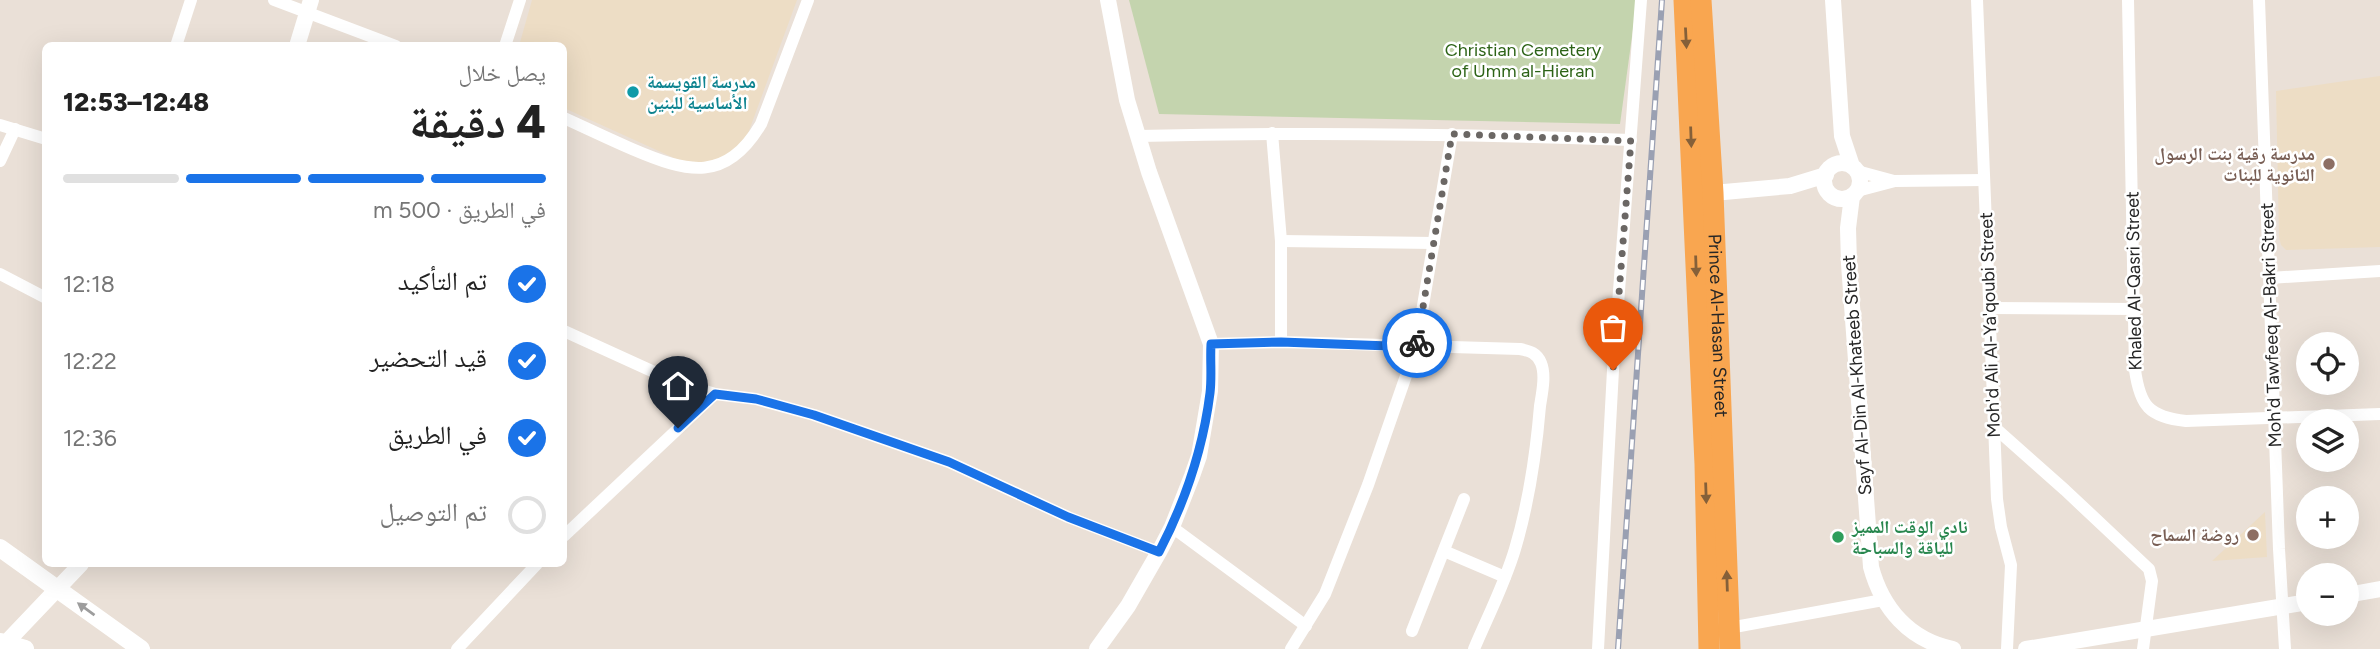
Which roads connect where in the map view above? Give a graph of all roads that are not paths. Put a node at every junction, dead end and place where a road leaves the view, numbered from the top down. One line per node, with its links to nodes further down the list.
1 (191, 0): 14 (street)
2 (274, 0): 13 (street)
3 (520, 0): 17 (street)
4 (808, 0): 18 (street)
5 (1108, 0): 23 (street)
6 (1641, 0): 26 (street)
7 (1684, 0): 80 (highway, Prince Al-Hasan Street, one-way to 80)
8 (1701, 0): 33 (highway, Prince Al-Hasan Street)
9 (1833, 0): 24 (street)
10 (1977, 0): 30 (street, Moh'd Ali Al-Ya'qoubi Street)
11 (2128, 0): 44 (street, Khaled Al-Qasri Street)
12 (2259, 0): 41 (street, Moh'd Tawfeeq Al-Bakri Street)
13 (309, 6): 15 (street); 16 (street)
14 (177, 42)
15 (298, 42)
16 (387, 42)
17 (506, 42)
18 (567, 119)
19 (0, 125): 20 (street)
20 (15, 129): 25 (street); 27 (street)
21 (1272, 133): 22 (street); 23 (street); 37 (street)
22 (1452, 134): 26 (street); 38 (street)
23 (1139, 136): 47 (street)
24 (1842, 136): 28 (street); 29 (street)
25 (42, 138)
26 (1631, 141): 79 (street)
27 (0, 161)
28 (1855, 169): 29 (street); 31 (street); 34 (street)
29 (1829, 171): 32 (street); 35 (street)
30 (1984, 180): 31 (street); 43 (street, Moh'd Ali Al-Ya'qoubi Street)
31 (1895, 181): 34 (street)
32 (1790, 186): 33 (street); 35 (street)
33 (1713, 193): 71 (highway, Prince Al-Hasan Street, one-way to 33)
34 (1855, 193): 35 (street); 36 (street, Sayf Al-Din Al-Khateeb Street)
35 (1831, 194): 36 (street, Sayf Al-Din Al-Khateeb Street)
36 (1848, 228): 65 (street, Sayf Al-Din Al-Khateeb Street)
37 (1281, 241): 38 (street); 46 (street)
38 (1434, 243): 48 (street)
39 (2380, 271): 41 (street)
40 (0, 274): 42 (street)
41 (2270, 278): 51 (street, Moh'd Tawfeeq Al-Bakri Street)
42 (42, 296)
43 (1990, 308): 44 (street); 52 (street, Moh'd Ali Al-Ya'qoubi Street)
44 (2134, 309): 51 (street, Khaled Al-Qasri Street)
45 (567, 335): 49 (street)
46 (1281, 342): 47 (street); 48 (street)
47 (1211, 344): 54 (street)
48 (1416, 347): 61 (street); 68 (street)
49 (715, 394): 55 (street); 58 (street)
50 (2380, 414): 51 (street, Khaled Al-Qasri Street)
51 (2274, 419): 67 (street, Moh'd Tawfeeq Al-Bakri Street)
52 (1994, 427): 69 (street); 82 (street, Moh'd Ali Al-Ya'qoubi Street)
53 (1464, 499): 57 (street)
54 (1172, 527): 58 (street); 68 (street)
55 (567, 533)
56 (0, 548): 62 (main road)
57 (1444, 551): 61 (street); 70 (street)
58 (1159, 552): 76 (street)
59 (78, 567): 62 (street)
60 (534, 567): 75 (street)
61 (1505, 577): 78 (street)
62 (58, 589): 72 (street); 74 (main road, one-way to 62)
63 (2380, 589): 64 (street)
64 (2359, 593)
65 (1883, 600): 71 (street); 81 (street, Sayf Al-Din Al-Khateeb Street)
66 (2296, 604): 67 (street)
67 (2281, 606): 69 (street); 85 (street, Moh'd Tawfeeq Al-Bakri Street)
68 (1306, 626): 77 (street)
69 (2146, 628): 83 (street); 84 (street)
70 (1412, 631)
71 (1730, 638)
72 (2, 645): 73 (main road)
73 (25, 649)
74 (141, 649)
75 (457, 649)
76 (1097, 649)
77 (1291, 649)
78 (1474, 649)
79 (1598, 649)
80 (1709, 649)
81 (1953, 649)
82 (2007, 649)
83 (2026, 649)
84 (2143, 649)
85 (2285, 649)

